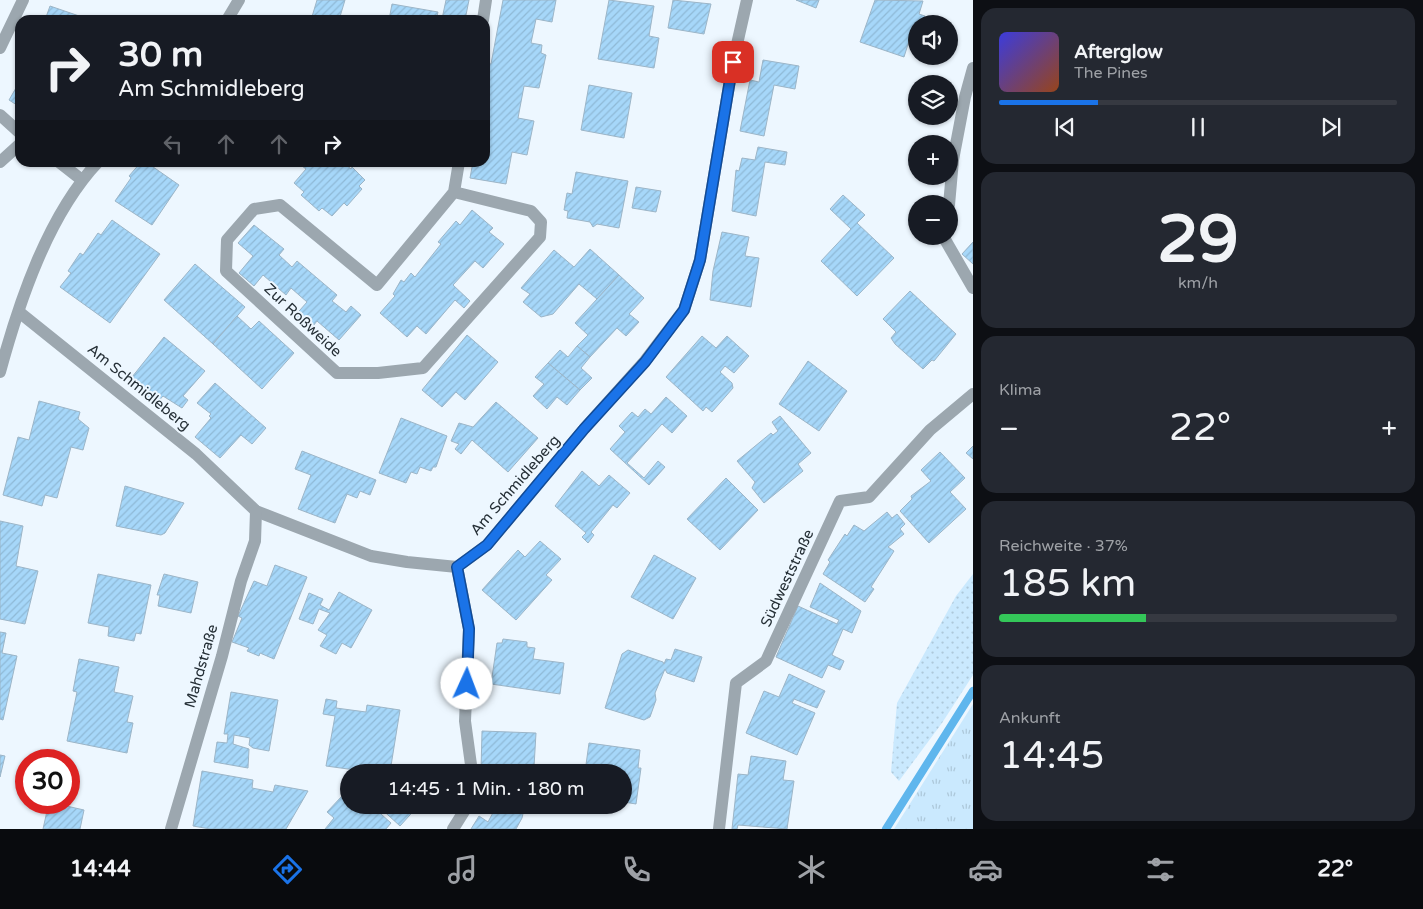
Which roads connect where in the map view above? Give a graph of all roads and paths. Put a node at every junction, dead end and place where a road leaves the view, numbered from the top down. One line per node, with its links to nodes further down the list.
1 (23, 0): 5 (street)
2 (239, 0): 6 (street)
3 (486, 0): 7 (street)
4 (747, 0): 27 (street, Am Schmidleberg)
5 (16, 15)
6 (229, 15)
7 (484, 15)
8 (15, 17): 9 (street)
9 (0, 48)
10 (973, 68): 20 (street)
11 (0, 115): 12 (street)
12 (15, 128)
13 (15, 148): 14 (street)
14 (0, 162)
15 (65, 167): 18 (street)
16 (94, 167): 18 (street)
17 (458, 167): 19 (street)
18 (82, 180): 23 (street)
19 (454, 192): 19 (street, Zur Roßweide)
20 (950, 195)
21 (948, 245): 22 (street)
22 (973, 288)
23 (19, 312): 24 (street); 26 (street, Am Schmidleberg)
24 (0, 372)
25 (973, 394): 32 (street, Südweststraße)
26 (256, 511): 27 (street, Am Schmidleberg); 30 (street, Mahdstraße)
27 (457, 567): 28 (street)
28 (471, 764)
29 (462, 814): 31 (street)
30 (171, 829)
31 (453, 829)
32 (719, 829)

